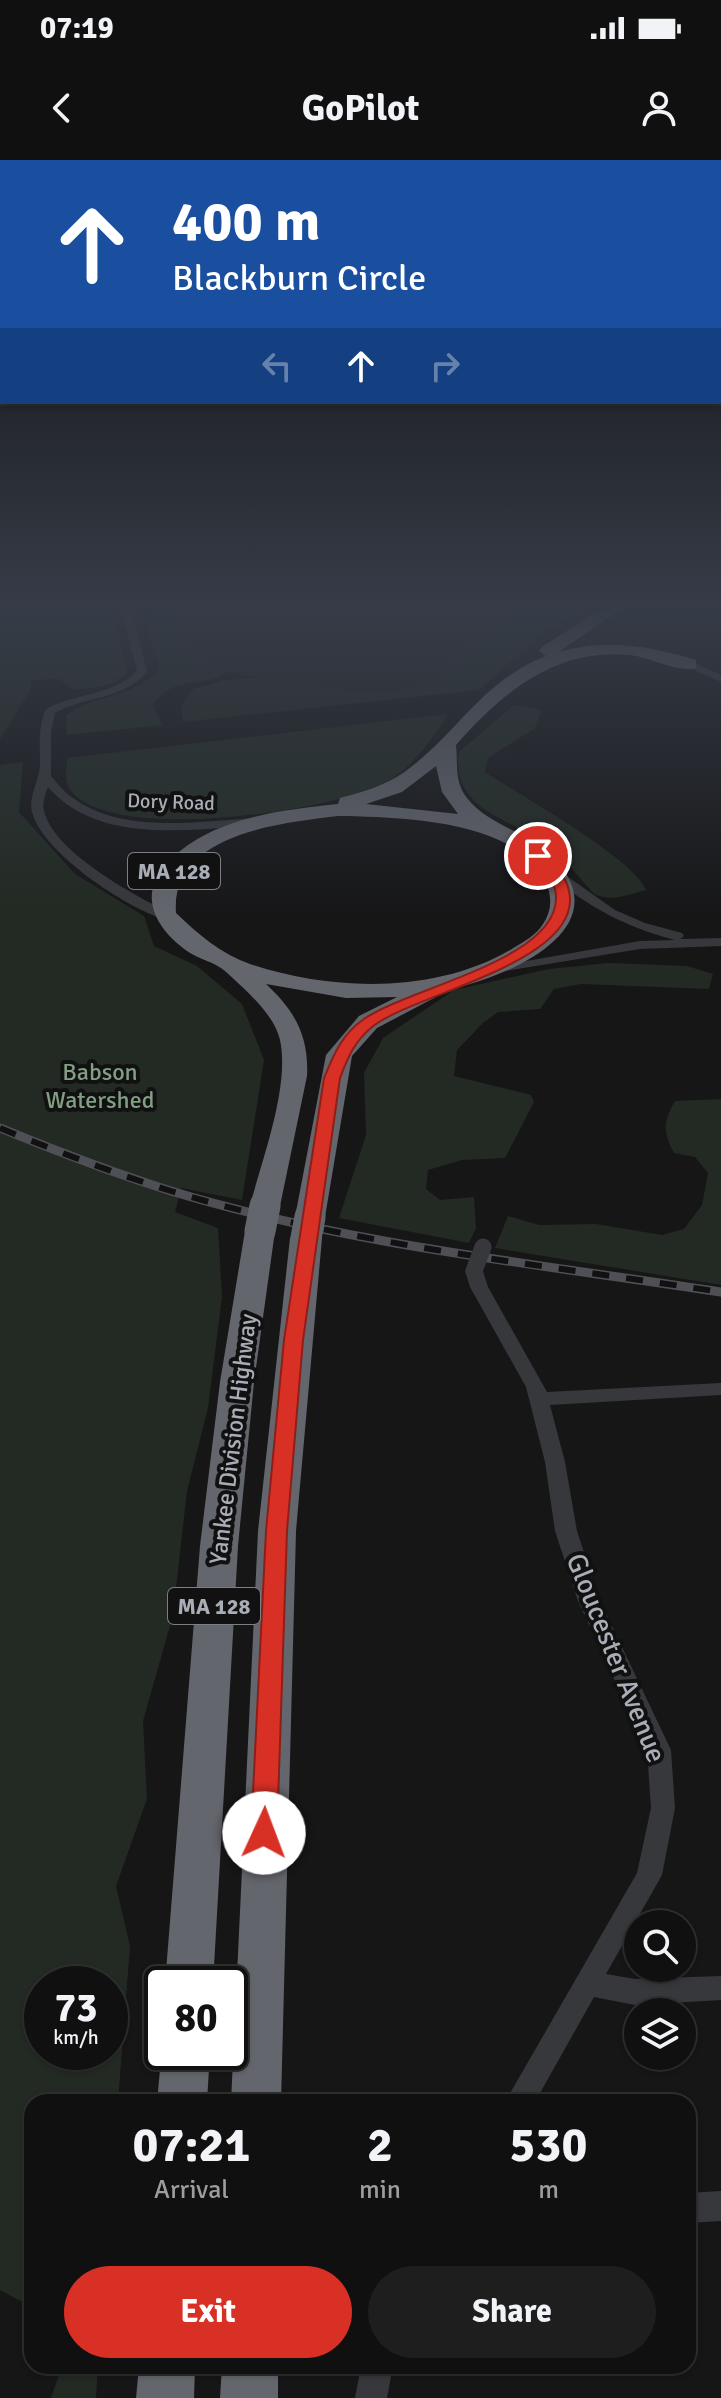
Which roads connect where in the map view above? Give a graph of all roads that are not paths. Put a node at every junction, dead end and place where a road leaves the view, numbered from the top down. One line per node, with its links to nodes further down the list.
1 (56, 707): 4 (street)
2 (480, 707): 3 (highway, MA 128)
3 (447, 746): 5 (highway, MA 128); 7 (highway)
4 (46, 778): 6 (street, Dory Road); 9 (street)
5 (295, 815): 6 (highway, MA 128); 7 (highway)
6 (261, 822): 9 (highway, MA 128)
7 (487, 829): 8 (highway)
8 (550, 867): 10 (street); 12 (highway, MA 128)
9 (164, 915): 11 (highway, MA 128)
10 (714, 942): 12 (street)
11 (232, 968): 13 (highway); 17 (highway, Yankee Division Highway / MA 128)
12 (483, 972): 13 (highway, MA 128)
13 (456, 980): 22 (highway, Yankee Division Highway / MA 128)
14 (483, 1247): 16 (street, Gloucester Avenue, bridge)
15 (721, 1389): 16 (street)
16 (541, 1399): 18 (street, Gloucester Avenue)
17 (190, 1966)
18 (590, 1984): 19 (street); 23 (street, Gloucester Avenue)
19 (721, 1988)
20 (184, 2070): 21 (highway)
21 (182, 2094)
22 (256, 2094)
23 (524, 2094)
24 (721, 2206): 25 (street)
25 (696, 2208)
26 (166, 2374): 29 (highway)
27 (250, 2374): 30 (highway)
28 (376, 2374): 31 (street)
29 (165, 2398)
30 (249, 2398)
31 (371, 2398)

